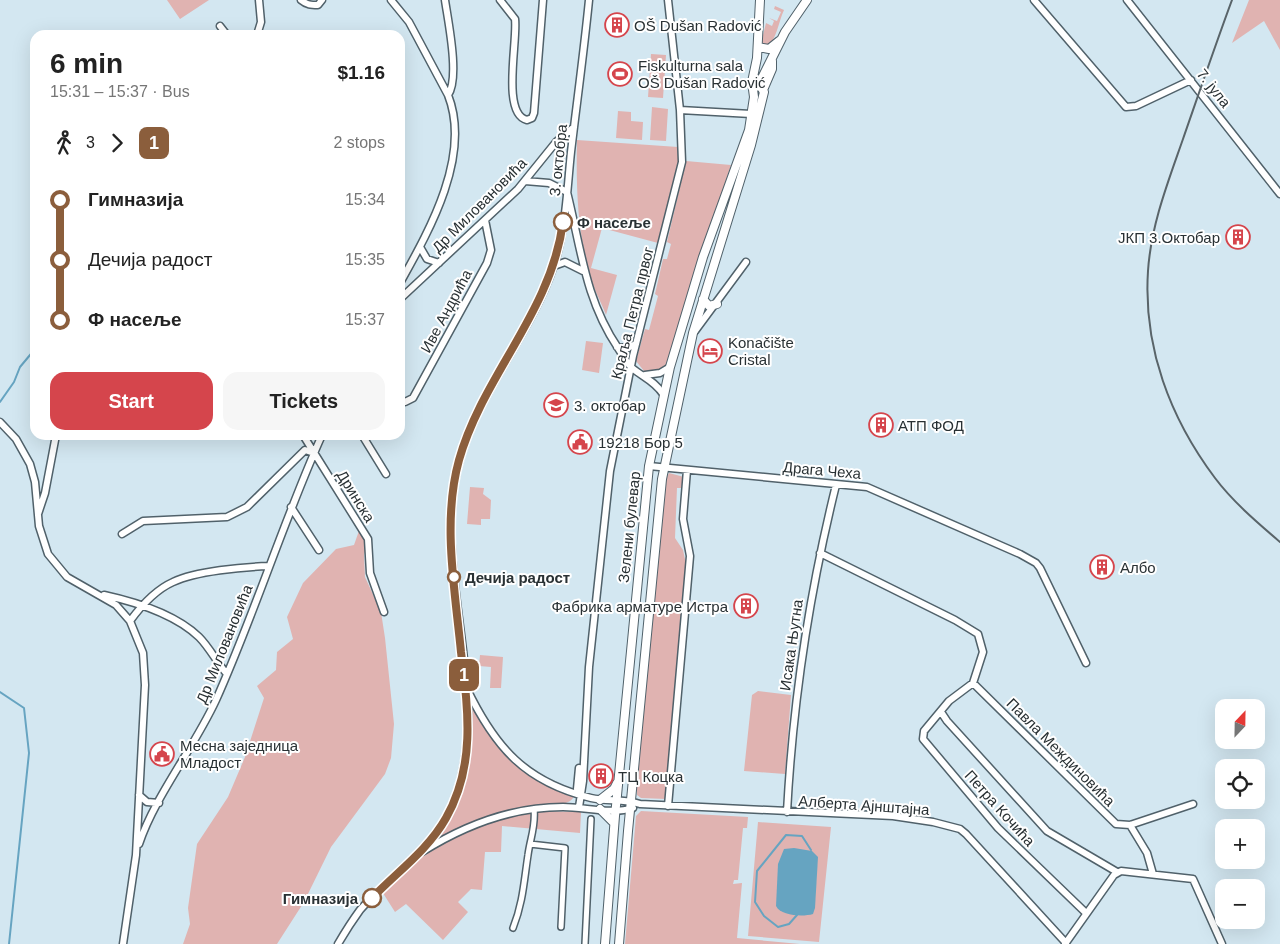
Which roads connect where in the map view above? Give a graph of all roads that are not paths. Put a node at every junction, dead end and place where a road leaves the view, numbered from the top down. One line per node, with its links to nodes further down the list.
1 (259, 0): 16 (street)
2 (301, 0): 3 (street)
3 (322, 0)
4 (391, 0): 21 (street)
5 (445, 0): 21 (street)
6 (500, 0): 7 (street)
7 (543, 0)
8 (589, 0): 24 (street, 3. октобра)
9 (668, 0): 22 (street, Краља Петра првог)
10 (760, 0): 18 (street, Зелени булевар)
11 (807, 0): 17 (street)
12 (1034, 0): 19 (street)
13 (1127, 0): 19 (street, 7. јула)
14 (220, 26): 15 (street)
15 (223, 30)
16 (259, 30)
17 (780, 40): 18 (street); 20 (street)
18 (758, 47): 20 (street, Зелени булевар)
19 (1191, 80): 27 (street, 7. јула)
20 (758, 91): 23 (street, Зелени булевар); 36 (street, Зелени булевар)
21 (448, 95): 29 (street)
22 (680, 110): 23 (street); 39 (street, Краља Петра првог)
23 (751, 114): 42 (street, Зелени булевар)
24 (574, 127): 25 (street, Др Миловановића); 26 (street, 3. октобра)
25 (525, 182): 26 (street); 28 (street, Др Миловановића)
26 (567, 192): 32 (street, 3. октобра); 33 (street)
27 (1280, 194)
28 (485, 220): 31 (street, Др Миловановића); 45 (street, Иве Андрића)
29 (420, 247): 31 (street); 34 (street)
30 (746, 262): 37 (street)
31 (439, 263): 35 (street, Др Миловановића)
32 (554, 266): 33 (street); 70 (street, 3. октобра)
33 (583, 270): 40 (street)
34 (405, 274)
35 (405, 294)
36 (703, 299): 37 (street); 38 (street, Зелени булевар)
37 (717, 304): 38 (street)
38 (693, 333): 53 (street, Зелени булевар)
39 (636, 344): 40 (street); 41 (street, Краља Петра првог)
40 (617, 347): 41 (street)
41 (631, 367): 43 (street); 72 (street, Краља Петра првог)
42 (670, 367): 43 (street); 44 (street, Зелени булевар)
43 (645, 375): 44 (street)
44 (663, 394): 52 (street, Зелени булевар)
45 (405, 402)
46 (0, 422): 58 (street)
47 (55, 440): 58 (street)
48 (306, 440): 51 (street, Дринска)
49 (320, 440): 51 (street, Др Миловановића)
50 (365, 440): 55 (street)
51 (314, 453): 57 (street, Др Миловановића); 59 (street); 65 (street, Дринска)
52 (649, 466): 53 (street, Драга Чеха); 74 (street, Зелени булевар)
53 (664, 469): 54 (street, Драга Чеха); 82 (street, Зелени булевар)
54 (687, 470): 56 (street, Драга Чеха); 83 (street)
55 (386, 474)
56 (836, 485): 61 (street, Исака Њутна); 67 (street, Драга Чеха)
57 (291, 508): 60 (street); 62 (street, Др Миловановића)
58 (38, 515): 63 (street)
59 (122, 534)
60 (319, 550)
61 (820, 552): 69 (street); 88 (street, Исака Њутна)
62 (269, 566): 64 (street); 68 (street, Др Миловановића)
63 (100, 593): 64 (street); 66 (street)
64 (142, 607): 66 (street); 68 (street)
65 (384, 612)
66 (130, 621): 77 (street)
67 (1086, 663)
68 (227, 674): 80 (street, Др Миловановића)
69 (973, 683): 71 (street, Петра Кочића); 91 (street, Павла Междиновића)
70 (466, 685): 75 (street); 94 (street, 3. октобра)
71 (941, 712): 95 (street); 97 (street, Петра Кочића)
72 (583, 752): 73 (street, Краља Петра првог); 76 (street, Краља Петра првог)
73 (578, 777): 75 (street); 76 (street, Краља Петра првог)
74 (618, 781): 78 (street); 79 (street, Зелени булевар)
75 (566, 791): 76 (street)
76 (580, 794): 78 (street); 84 (street, Краља Петра првог)
77 (139, 795): 80 (street); 93 (street)
78 (600, 800): 79 (street)
79 (616, 800): 82 (street); 87 (street, Зелени булевар)
80 (159, 804): 93 (street, Др Миловановића)
81 (1193, 804): 91 (street)
82 (630, 805): 83 (street, Алберта Ајнштајна); 87 (street); 104 (street, Зелени булевар)
83 (668, 806): 88 (street, Алберта Ајнштајна)
84 (578, 807): 85 (street); 86 (street)
85 (534, 809): 92 (street); 94 (street)
86 (600, 809): 87 (street); 90 (street)
87 (615, 810): 90 (street, Зелени булевар)
88 (787, 812): 105 (street, Алберта Ајнштајна)
89 (591, 818): 102 (street)
90 (614, 823): 103 (street, Зелени булевар)
91 (1130, 825): 96 (street)
92 (530, 844): 98 (street); 99 (street)
93 (136, 855): 100 (street)
94 (417, 855): 101 (street)
95 (1117, 872): 96 (street); 97 (street)
96 (1153, 874): 106 (street)
97 (1086, 913): 105 (street)
98 (561, 927)
99 (514, 928)
100 (122, 944)
101 (338, 944)
102 (585, 944)
103 (605, 944)
104 (619, 944)
105 (1065, 944)
106 (1222, 944)

